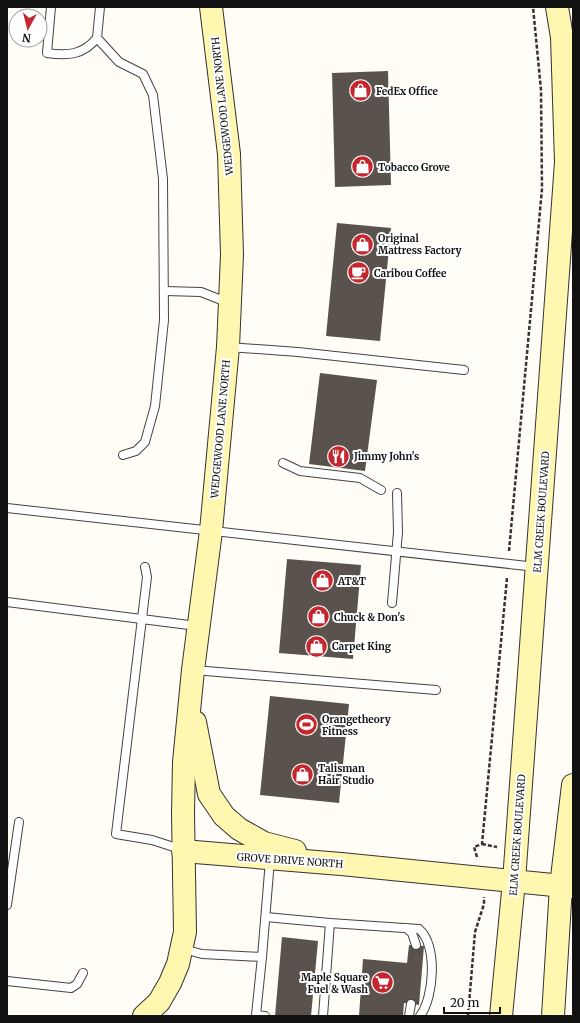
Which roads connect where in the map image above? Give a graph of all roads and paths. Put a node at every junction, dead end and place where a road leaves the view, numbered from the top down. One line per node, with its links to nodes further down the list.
1 (51, 7): 6 (lane)
2 (100, 7): 6 (lane)
3 (211, 7): 9 (street, WEDGEWOOD LANE NORTH)
4 (533, 7): 7 (path)
5 (557, 7): 20 (street, ELM CREEK BOULEVARD)
6 (97, 38): 8 (lane)
7 (537, 250)
8 (164, 291): 9 (lane); 12 (lane)
9 (229, 304): 10 (street, WEDGEWOOD LANE NORTH)
10 (228, 347): 11 (lane); 17 (street, WEDGEWOOD LANE NORTH)
11 (464, 370)
12 (123, 455)
13 (283, 463): 14 (lane)
14 (381, 490)
15 (397, 493): 18 (lane)
16 (7, 508): 17 (lane)
17 (211, 530): 18 (lane); 24 (street, WEDGEWOOD LANE NORTH)
18 (397, 551): 20 (lane); 22 (lane)
19 (145, 567): 23 (lane)
20 (537, 567): 33 (street, ELM CREEK BOULEVARD)
21 (7, 602): 23 (lane)
22 (392, 602)
23 (141, 619): 24 (lane); 30 (lane)
24 (198, 627): 25 (street, WEDGEWOOD LANE NORTH)
25 (193, 670): 26 (lane); 27 (street, WEDGEWOOD LANE NORTH)
26 (436, 690)
27 (191, 700): 30 (street, WEDGEWOOD LANE NORTH); 32 (street)
28 (573, 785): 34 (street)
29 (19, 822): 35 (lane)
30 (184, 851): 31 (street, GROVE DRIVE NORTH); 41 (street)
31 (270, 859): 32 (street, GROVE DRIVE NORTH); 37 (lane)
32 (341, 864): 33 (street, GROVE DRIVE NORTH)
33 (514, 881): 34 (street, GROVE DRIVE NORTH); 52 (street, ELM CREEK BOULEVARD)
34 (567, 886): 53 (street)
35 (7, 905)
36 (481, 912): 51 (path)
37 (266, 916): 38 (lane); 42 (lane)
38 (330, 924): 39 (lane); 48 (lane)
39 (406, 928): 40 (lane); 50 (lane)
40 (416, 945)
41 (183, 949): 42 (lane); 46 (street)
42 (262, 957): 47 (lane)
43 (83, 973): 44 (lane)
44 (7, 981)
45 (411, 1004): 49 (lane)
46 (144, 1016)
47 (265, 1016)
48 (322, 1016)
49 (409, 1016)
50 (420, 1016)
51 (468, 1016)
52 (502, 1016)
53 (553, 1016)

